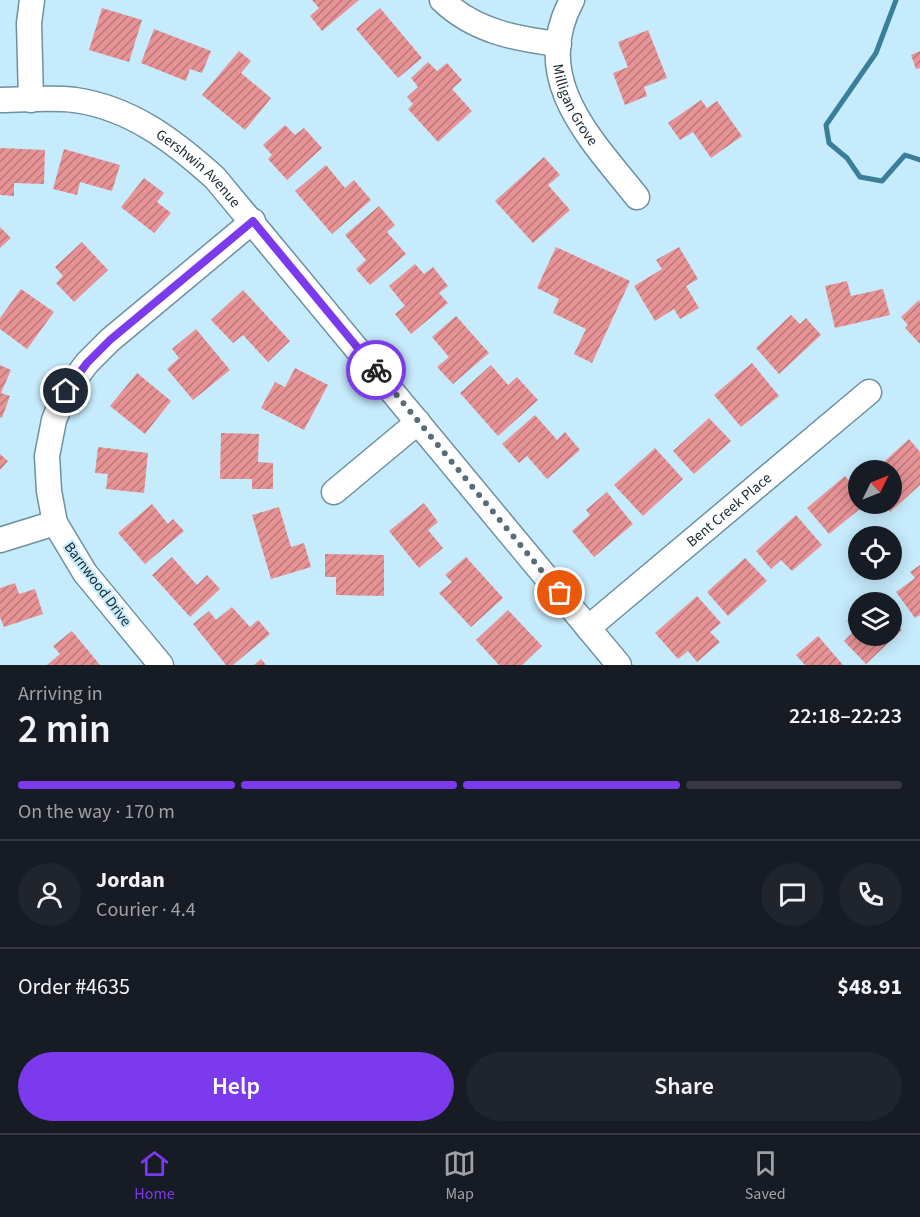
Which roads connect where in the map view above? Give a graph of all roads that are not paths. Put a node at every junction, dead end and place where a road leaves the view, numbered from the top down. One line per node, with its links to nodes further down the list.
1 (32, 0): 6 (street)
2 (442, 0): 4 (street)
3 (572, 0): 4 (street, Milligan Grove)
4 (559, 44): 7 (street, Milligan Grove)
5 (0, 100): 6 (street, Gershwin Avenue)
6 (31, 100): 8 (street, Gershwin Avenue)
7 (637, 197)
8 (253, 221): 10 (street, Gershwin Avenue); 12 (street, Barnwood Drive)
9 (869, 392): 14 (street, Bent Creek Place)
10 (418, 422): 11 (street); 14 (street, Gershwin Avenue)
11 (334, 492)
12 (55, 523): 13 (street); 15 (street, Barnwood Drive)
13 (0, 540)
14 (588, 628): 16 (street, Gershwin Avenue)
15 (161, 665)
16 (619, 665)

